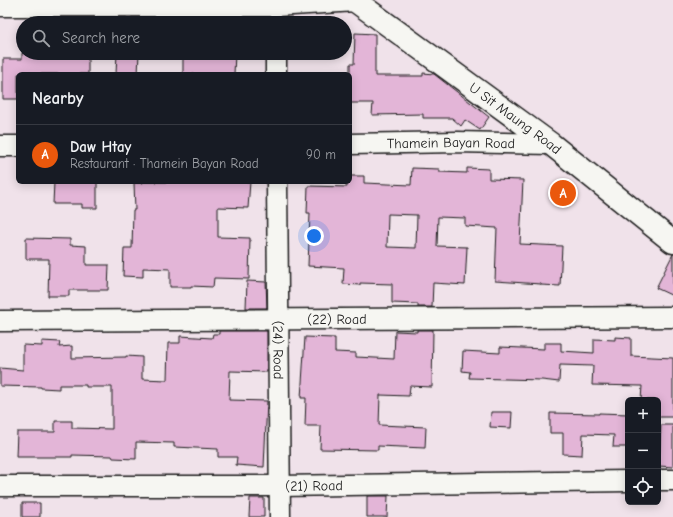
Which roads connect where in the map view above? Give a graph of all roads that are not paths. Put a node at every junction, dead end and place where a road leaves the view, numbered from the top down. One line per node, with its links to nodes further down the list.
1 (355, 1): 3 (street); 7 (main road, U Sit Maung Road)
2 (0, 6): 3 (street)
3 (276, 10)
4 (276, 60): 5 (street)
5 (276, 72)
6 (352, 144): 7 (street, Thamein Bayan Road)
7 (551, 144): 11 (main road, U Sit Maung Road)
8 (0, 146): 9 (street)
9 (16, 146)
10 (277, 184): 13 (street, (24) Road)
11 (673, 242)
12 (673, 317): 13 (street, (22) Road)
13 (279, 320): 14 (street, (22) Road); 19 (street, (24) Road)
14 (0, 321)
15 (661, 480): 16 (street)
16 (673, 480)
17 (625, 481): 19 (street, (21) Road)
18 (0, 486): 19 (street, (21) Road)
19 (280, 486): 20 (street, (24) Road)
20 (280, 517)

